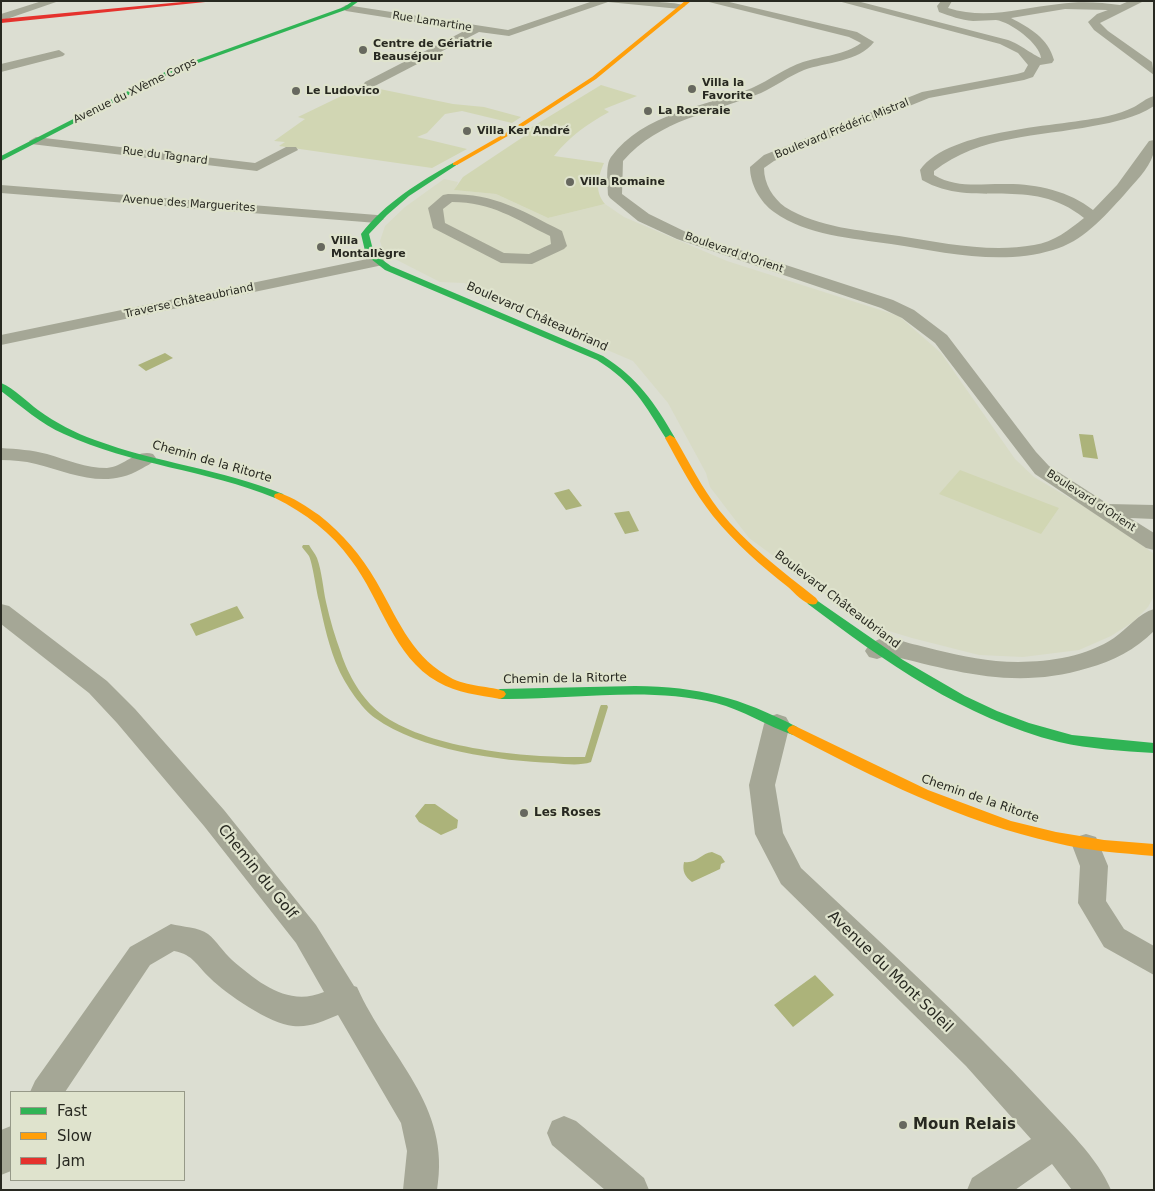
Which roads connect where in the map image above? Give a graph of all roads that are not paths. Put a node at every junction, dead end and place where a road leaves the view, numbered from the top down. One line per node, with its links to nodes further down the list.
1 (54, 1): 16 (street)
2 (213, 1): 16 (street)
3 (357, 1): 12 (street, Avenue du XVème Corps)
4 (604, 1): 17 (street, Rue Lamartine)
5 (613, 1): 11 (street)
6 (710, 1): 38 (street, Boulevard d'Orient)
7 (843, 1): 13 (street)
8 (882, 1): 13 (street)
9 (947, 1): 15 (street)
10 (1139, 1): 14 (street)
11 (685, 4): 31 (street)
12 (346, 8): 17 (street, Rue Lamartine); 24 (street, Avenue du XVème Corps)
13 (865, 8): 19 (street)
14 (1122, 8): 15 (street); 21 (street)
15 (1000, 17): 19 (street)
16 (1, 19)
17 (476, 29): 22 (street)
18 (59, 54): 20 (street)
19 (1033, 60): 30 (street, Boulevard Frédéric Mistral)
20 (1, 68)
21 (1154, 71)
22 (369, 85)
23 (1154, 100): 30 (street)
24 (36, 141): 26 (street, Rue du Tagnard); 28 (street, Avenue du XVème Corps)
25 (1154, 144): 27 (street, Boulevard Frédéric Mistral)
26 (291, 150)
27 (1149, 158): 30 (street, Boulevard Frédéric Mistral)
28 (1, 160)
29 (1, 189): 31 (street, Avenue des Marguerites)
30 (1093, 218)
31 (377, 219): 33 (street)
32 (532, 259): 32 (street)
33 (377, 262): 34 (street, Traverse Châteaubriand); 43 (street, Boulevard Châteaubriand)
34 (1, 340)
35 (1, 386): 37 (street, Chemin de la Ritorte)
36 (1, 454): 37 (street)
37 (146, 458): 44 (street, Chemin de la Ritorte)
38 (1103, 510): 39 (street); 40 (street, Boulevard d'Orient)
39 (1154, 512)
40 (1154, 544)
41 (1, 612): 49 (street, Chemin du Golf)
42 (1154, 617): 43 (street)
43 (877, 651): 45 (street, Boulevard Châteaubriand)
44 (777, 724): 46 (street, Chemin de la Ritorte); 52 (street, Avenue du Mont Soleil)
45 (1154, 748)
46 (1086, 845): 47 (street, Chemin de la Ritorte); 48 (street)
47 (1154, 850)
48 (1154, 962)
49 (346, 998): 50 (street); 55 (street, Chemin du Golf)
50 (47, 1091)
51 (564, 1133): 56 (street)
52 (1056, 1142): 57 (street); 58 (street, Avenue du Mont Soleil)
53 (10, 1144): 54 (street)
54 (1, 1158)
55 (420, 1190)
56 (632, 1190)
57 (984, 1190)
58 (1094, 1190)

